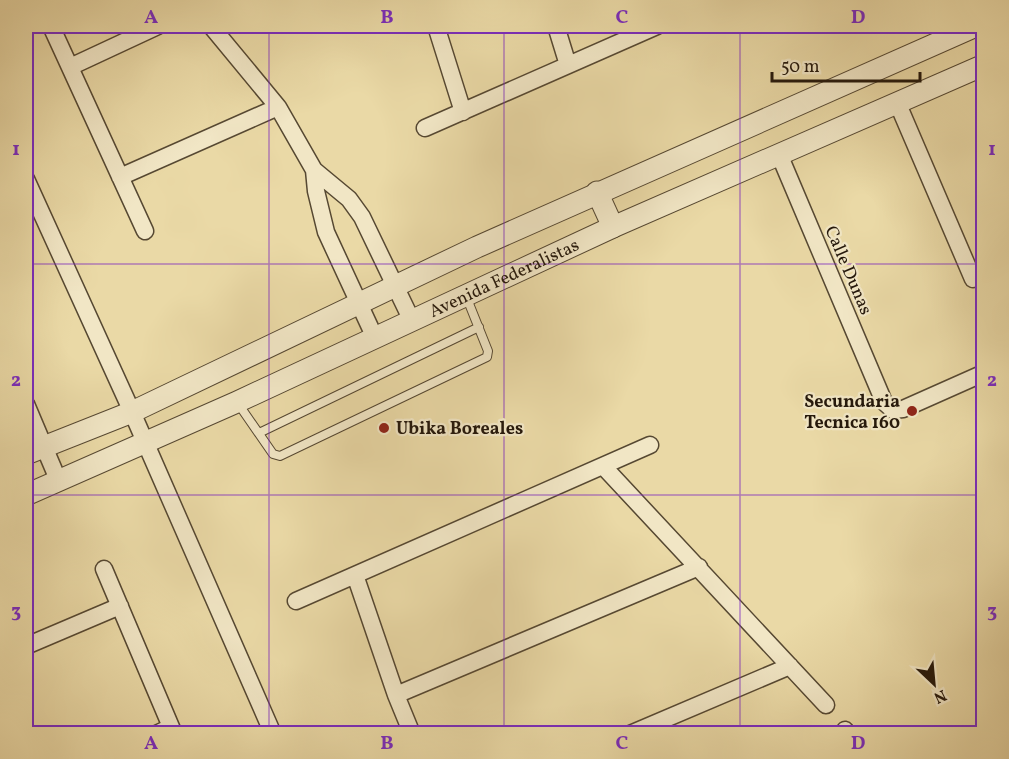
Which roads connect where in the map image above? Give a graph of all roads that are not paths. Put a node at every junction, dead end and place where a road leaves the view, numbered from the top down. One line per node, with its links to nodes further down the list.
1 (51, 26): 10 (street)
2 (158, 26): 10 (street)
3 (211, 26): 12 (street)
4 (436, 26): 13 (street)
5 (556, 26): 9 (street)
6 (657, 26): 9 (street)
7 (976, 26): 19 (street)
8 (984, 64): 11 (street, Avenida Federalistas)
9 (568, 65): 13 (street)
10 (70, 67): 17 (street)
11 (897, 102): 15 (street, Avenida Federalistas); 22 (street)
12 (278, 107): 16 (street); 17 (street)
13 (463, 112): 14 (street)
14 (425, 128)
15 (778, 154): 20 (street, Avenida Federalistas); 29 (street, Calle Dunas)
16 (314, 170): 23 (street); 25 (street)
17 (120, 177): 21 (street)
18 (26, 179): 32 (street)
19 (597, 192): 20 (street); 23 (street)
20 (613, 227): 24 (street, Avenida Federalistas)
21 (144, 231)
22 (973, 279)
23 (396, 286): 25 (street); 26 (street)
24 (466, 296): 26 (street, Avenida Federalistas); 27 (lane)
25 (358, 303): 28 (street); 32 (street)
26 (412, 321): 28 (street, Avenida Federalistas)
27 (479, 327): 33 (lane); 33 (lane)
28 (375, 338): 30 (street, Avenida Federalistas)
29 (984, 373)
30 (237, 402): 33 (lane); 34 (street, Avenida Federalistas)
31 (26, 404): 36 (street)
32 (132, 412): 34 (street); 36 (street)
33 (259, 433)
34 (146, 443): 38 (street, Avenida Federalistas); 50 (street)
35 (650, 445): 37 (street)
36 (35, 450): 38 (street)
37 (603, 466): 40 (street); 42 (street)
38 (59, 482): 39 (street, Avenida Federalistas)
39 (26, 495)
40 (699, 567): 46 (street); 47 (street)
41 (104, 569): 44 (street)
42 (355, 575): 43 (street); 47 (street)
43 (296, 601)
44 (120, 606): 45 (street); 49 (street)
45 (26, 646)
46 (790, 666): 48 (street); 52 (street)
47 (396, 695): 51 (street)
48 (826, 705)
49 (167, 731)
50 (273, 734)
51 (412, 734)
52 (630, 734)

